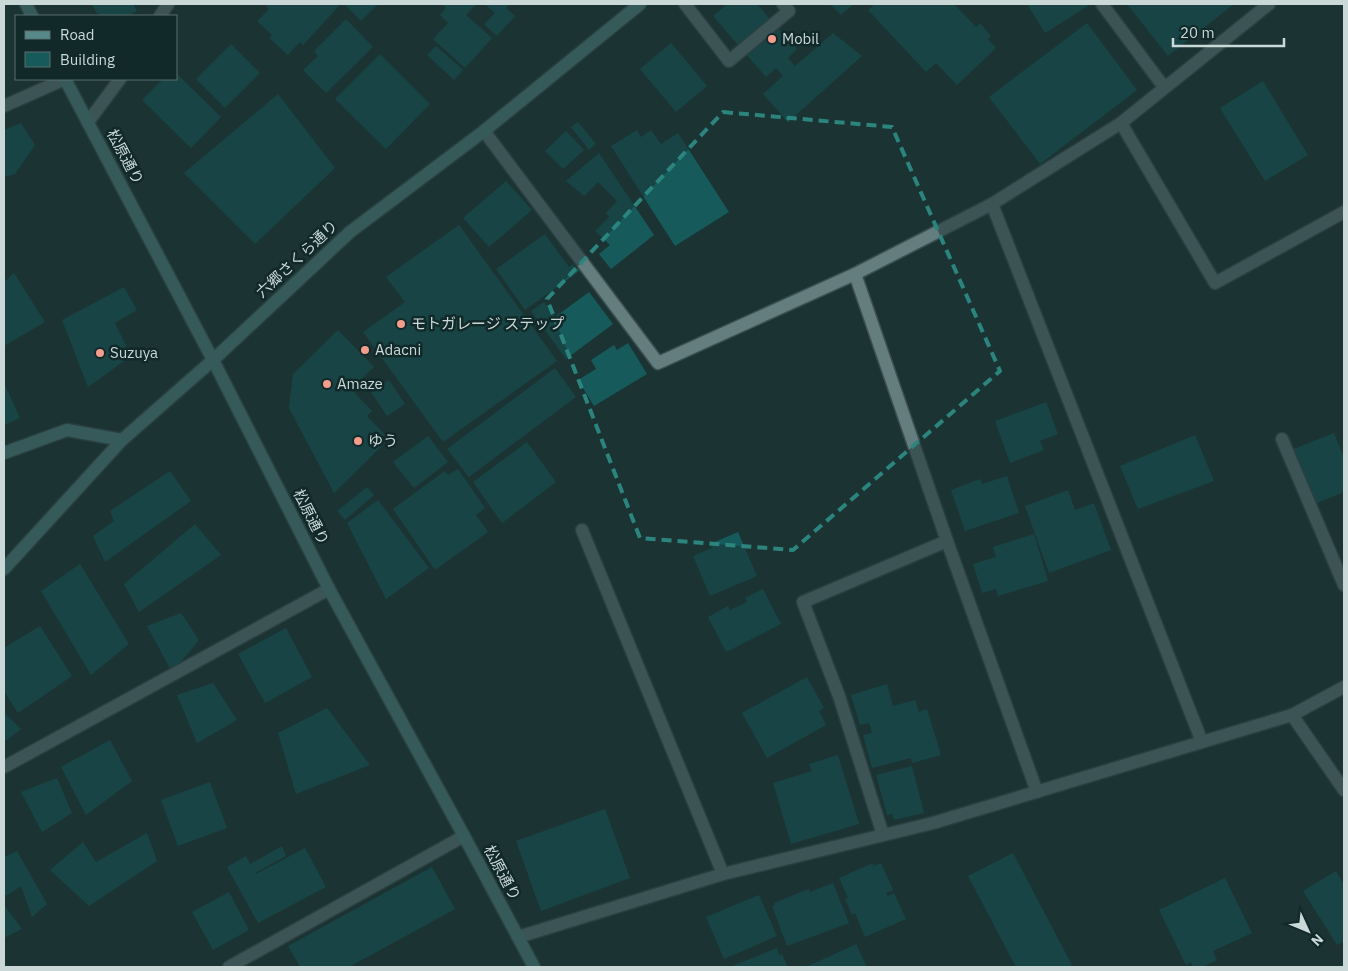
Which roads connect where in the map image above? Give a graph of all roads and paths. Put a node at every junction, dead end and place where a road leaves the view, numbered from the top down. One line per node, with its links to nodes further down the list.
1 (168, 4): 7 (street)
2 (640, 4): 15 (main road, 六郷さくら通り)
3 (685, 4): 4 (street)
4 (783, 4)
5 (1102, 4): 11 (street)
6 (1270, 4): 11 (street)
7 (161, 15)
8 (63, 80): 12 (street)
9 (66, 80): 13 (main road, 松原通り)
10 (119, 80): 13 (street)
11 (1164, 87): 14 (street)
12 (4, 106)
13 (88, 122): 19 (main road, 松原通り)
14 (1121, 123): 16 (street); 17 (street)
15 (484, 131): 18 (street); 19 (main road, 六郷さくら通り)
16 (992, 204): 18 (street); 30 (street)
17 (1344, 212)
18 (855, 274): 24 (street)
19 (213, 360): 21 (main road, 六郷さくら通り); 27 (main road, 松原通り)
20 (1282, 439): 26 (street)
21 (122, 440): 22 (main road); 25 (main road, 六郷さくら通り)
22 (4, 453)
23 (582, 530): 36 (street)
24 (948, 541): 33 (street); 34 (street)
25 (4, 569)
26 (1344, 585)
27 (329, 588): 31 (street); 35 (main road, 松原通り)
28 (1344, 687): 29 (street)
29 (1292, 715): 30 (street); 32 (street)
30 (1202, 742): 33 (street)
31 (4, 767)
32 (1344, 790)
33 (1037, 792): 34 (street)
34 (883, 835): 36 (street)
35 (464, 836): 37 (main road, 松原通り); 38 (street)
36 (723, 874): 37 (street)
37 (518, 937): 39 (main road, 松原通り)
38 (229, 967)
39 (534, 967)

